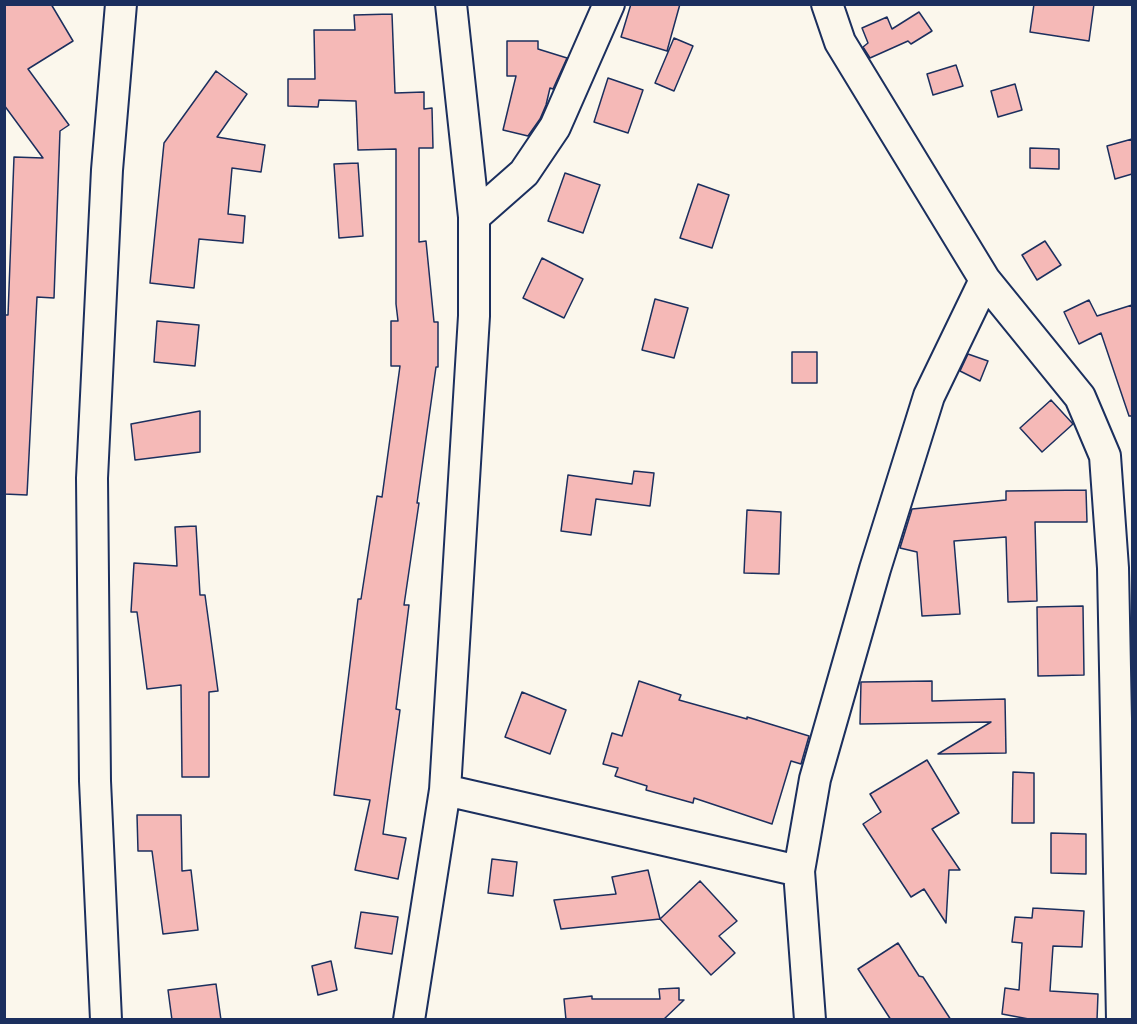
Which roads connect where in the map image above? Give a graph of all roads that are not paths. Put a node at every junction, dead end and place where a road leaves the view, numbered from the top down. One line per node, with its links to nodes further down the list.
1 (121, 4): 9 (street)
2 (450, 4): 5 (street)
3 (609, 4): 5 (street)
4 (827, 4): 6 (street)
5 (474, 217): 7 (street)
6 (985, 280): 8 (street); 12 (street)
7 (445, 790): 8 (street); 10 (street)
8 (799, 870): 11 (street)
9 (106, 1020)
10 (409, 1020)
11 (810, 1020)
12 (1122, 1020)

